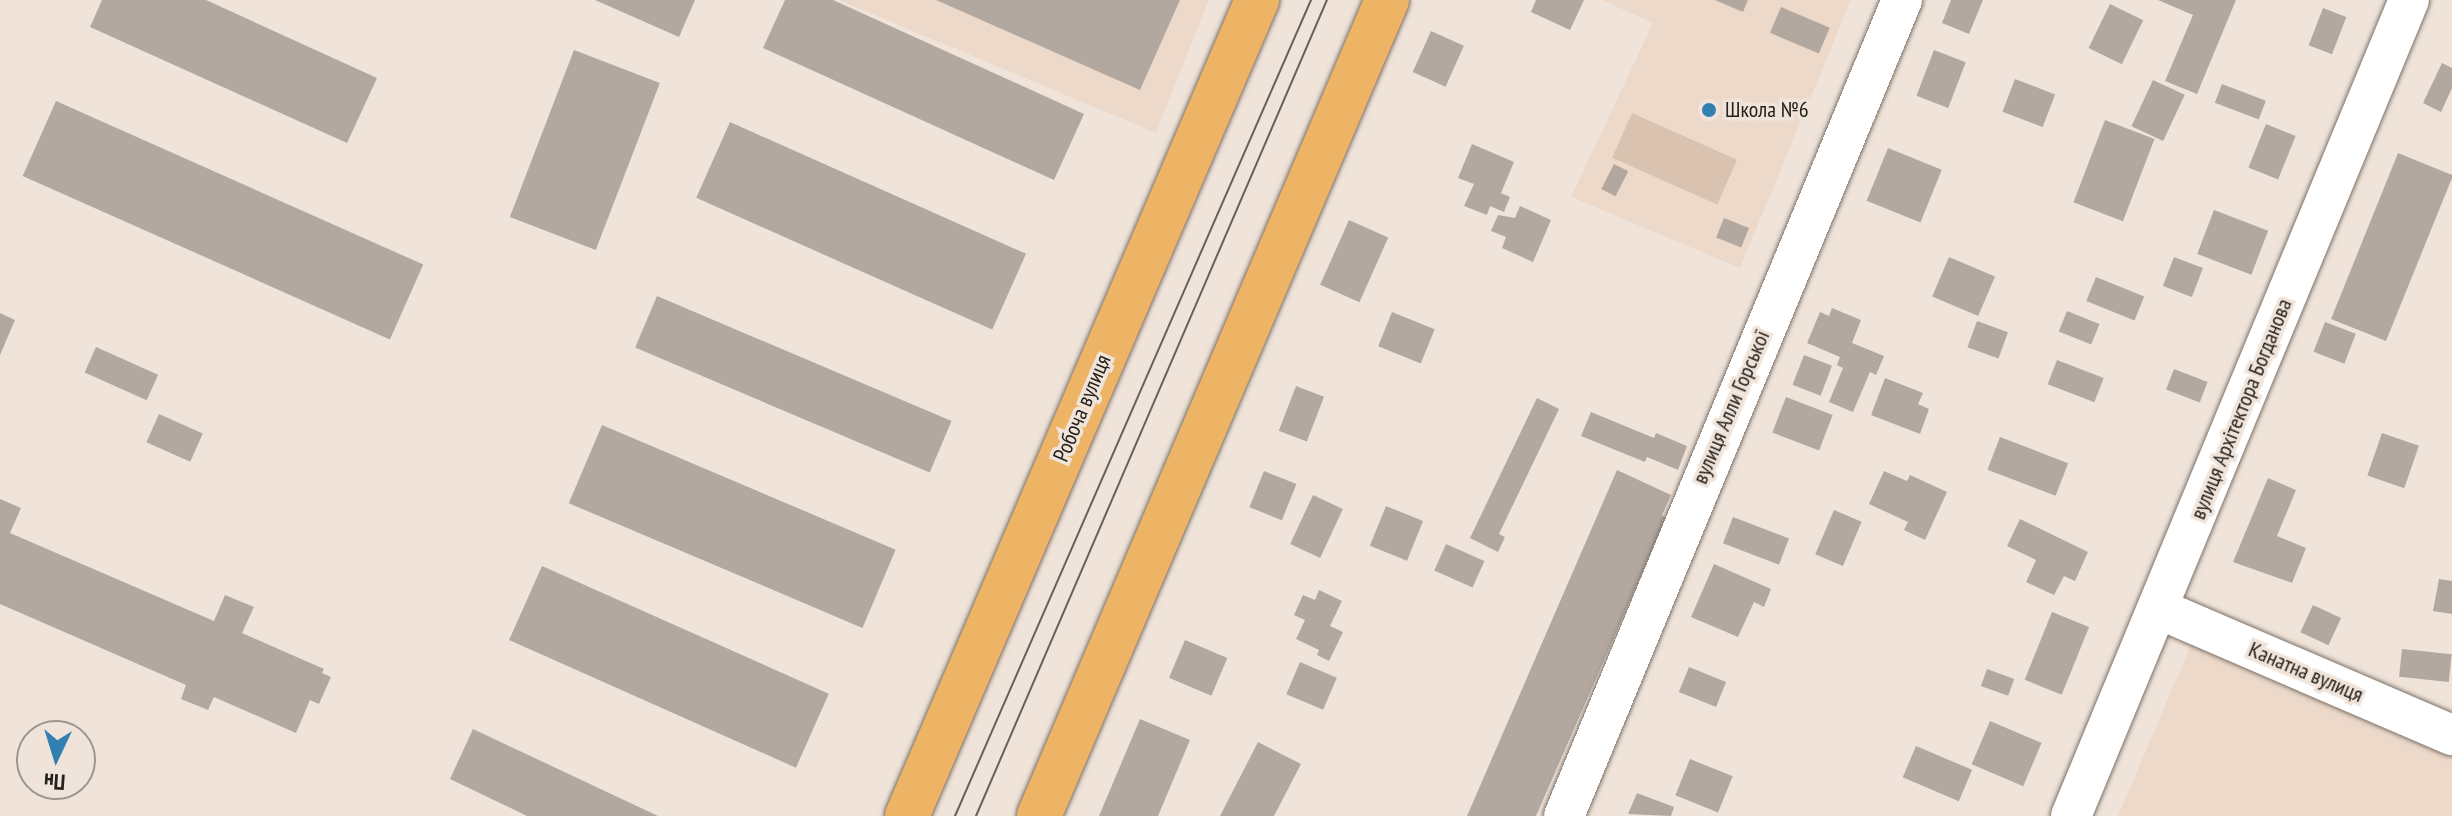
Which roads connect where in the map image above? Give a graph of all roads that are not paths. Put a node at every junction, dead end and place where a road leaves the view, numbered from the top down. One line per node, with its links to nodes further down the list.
1 (1257, 0): 7 (main road, Робоча вулиця)
2 (1387, 0): 8 (main road)
3 (1902, 0): 9 (street, вулиця Алли Горської)
4 (2409, 0): 5 (street, вулиця Архітектора Богданова)
5 (2159, 609): 6 (street, Канатна вулиця); 10 (street, вулиця Архітектора Богданова)
6 (2452, 735)
7 (907, 816)
8 (1039, 816)
9 (1564, 816)
10 (2071, 816)

